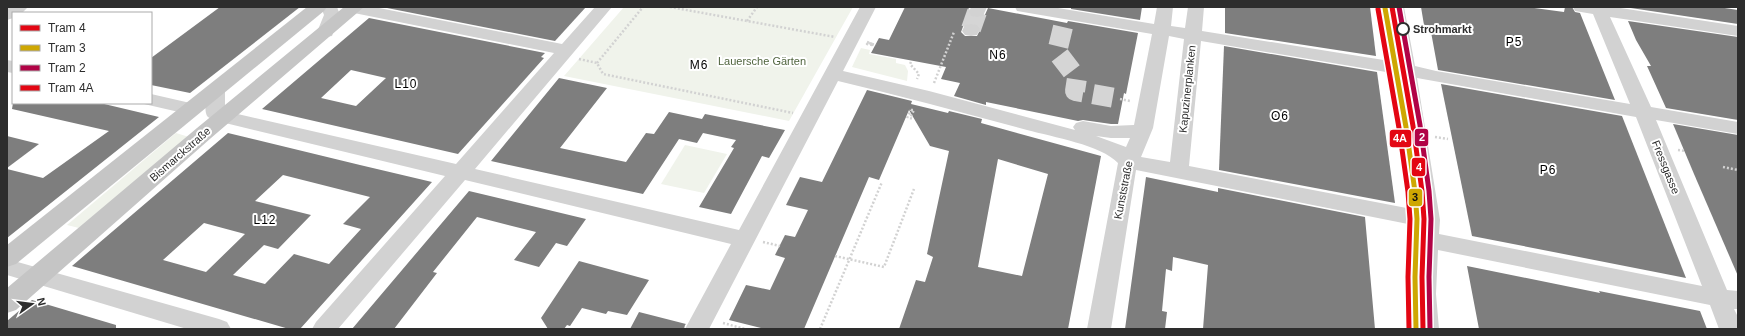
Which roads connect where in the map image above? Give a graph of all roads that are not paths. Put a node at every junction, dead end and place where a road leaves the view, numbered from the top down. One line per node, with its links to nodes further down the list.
1 (20, 7): 13 (street)
2 (318, 7): 21 (main road)
3 (329, 7): 16 (street)
4 (604, 7): 18 (street)
5 (868, 7): 20 (street)
6 (1023, 7): 14 (street)
7 (1165, 7): 14 (street, Kunststraße)
8 (1196, 7): 17 (street, Kapuzinerplanken)
9 (1396, 7): 19 (street)
10 (1581, 7): 12 (street)
11 (355, 8): 16 (main road, Bismarckstraße); 18 (street)
12 (1599, 8): 15 (street); 24 (street, Fressgasse)
13 (7, 15)
14 (1162, 30): 17 (street); 28 (street, Kunststraße)
15 (1738, 31)
16 (326, 32): 25 (main road, Bismarckstraße)
17 (1193, 35): 19 (street); 30 (street, Kapuzinerplanken)
18 (573, 55): 31 (street)
19 (1407, 70): 24 (street); 32 (street)
20 (832, 74): 26 (street); 33 (street)
21 (216, 90): 23 (main road); 25 (street)
22 (152, 100): 23 (street)
23 (192, 109): 34 (main road)
24 (1643, 112): 27 (street); 37 (street, Fressgasse)
25 (224, 117): 31 (street); 35 (main road, Bismarckstraße)
26 (1049, 123): 28 (street); 29 (street)
27 (1738, 128)
28 (1142, 131): 29 (street, Kunststraße)
29 (1128, 161): 30 (street); 42 (street, Kunststraße)
30 (1179, 171): 32 (street)
31 (460, 172): 33 (street); 40 (street)
32 (1428, 230): 37 (street); 43 (street)
33 (745, 239): 41 (street)
34 (10, 255): 35 (street)
35 (38, 276): 36 (street); 38 (main road, Bismarckstraße); 39 (street)
36 (7, 280)
37 (1729, 299): 44 (street, Fressgasse)
38 (7, 303)
39 (219, 329)
40 (324, 329)
41 (697, 329)
42 (1099, 329)
43 (1427, 329)
44 (1731, 329)

